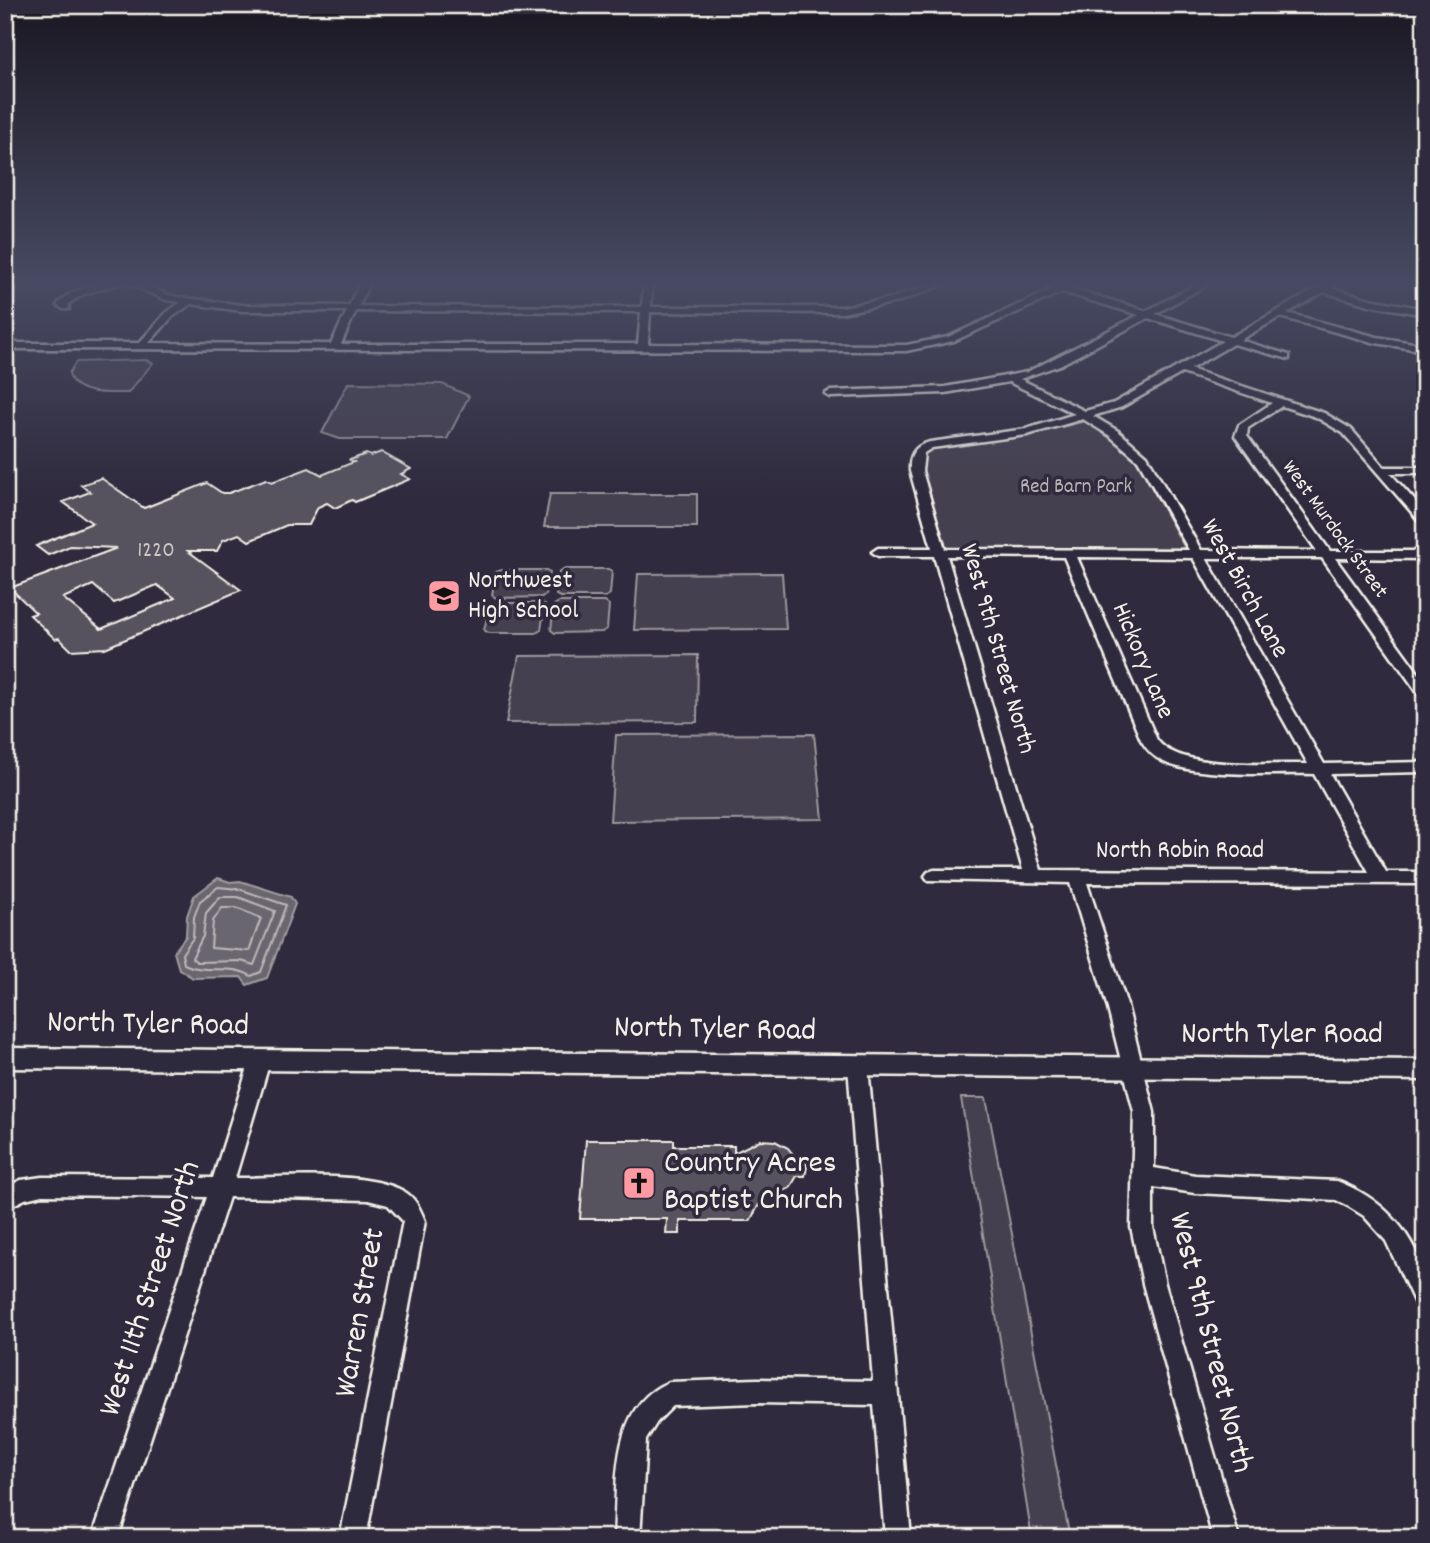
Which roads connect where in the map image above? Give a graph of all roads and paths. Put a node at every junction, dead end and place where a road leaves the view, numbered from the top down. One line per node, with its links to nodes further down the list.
1 (1073, 354): 6 (street)
2 (1211, 354): 5 (street)
3 (1275, 354): 4 (street)
4 (1285, 357)
5 (1184, 370): 8 (street); 9 (street)
6 (1012, 379): 7 (street); 9 (street, West Birch Lane)
7 (830, 394)
8 (1280, 402): 10 (street); 17 (street, West Murdock Street)
9 (1086, 416): 14 (street, West 9th Street North); 16 (street, West Birch Lane)
10 (1382, 470): 11 (street); 12 (street)
11 (1425, 470)
12 (1425, 520)
13 (878, 552): 14 (street)
14 (940, 552): 15 (street); 23 (street, West 9th Street North)
15 (1069, 553): 16 (street); 21 (street, Hickory Lane)
16 (1198, 554): 17 (street); 21 (street, West Birch Lane)
17 (1326, 554): 18 (street); 19 (street, West Murdock Street)
18 (1425, 555)
19 (1425, 693)
20 (1425, 767): 21 (street)
21 (1318, 769): 25 (street, West Birch Lane)
22 (934, 876): 23 (street, North Robin Road)
23 (1034, 877): 24 (street, North Robin Road)
24 (1077, 877): 25 (street, North Robin Road); 30 (street, West 9th Street North)
25 (1381, 878): 26 (street, North Robin Road)
26 (1425, 878)
27 (5, 1058): 28 (main road, North Tyler Road)
28 (260, 1061): 29 (main road, North Tyler Road); 33 (street, West 11th Street North)
29 (858, 1066): 30 (main road, North Tyler Road); 36 (street)
30 (1133, 1068): 31 (main road, North Tyler Road); 32 (street, West 9th Street North)
31 (1425, 1070)
32 (1144, 1176): 35 (street); 41 (street, West 9th Street North)
33 (221, 1187): 34 (street); 37 (street, West 11th Street North); 38 (street, Warren Street)
34 (5, 1199)
35 (1425, 1300)
36 (887, 1392): 39 (street); 40 (street)
37 (105, 1538)
38 (354, 1538)
39 (628, 1538)
40 (898, 1538)
41 (1226, 1538)

